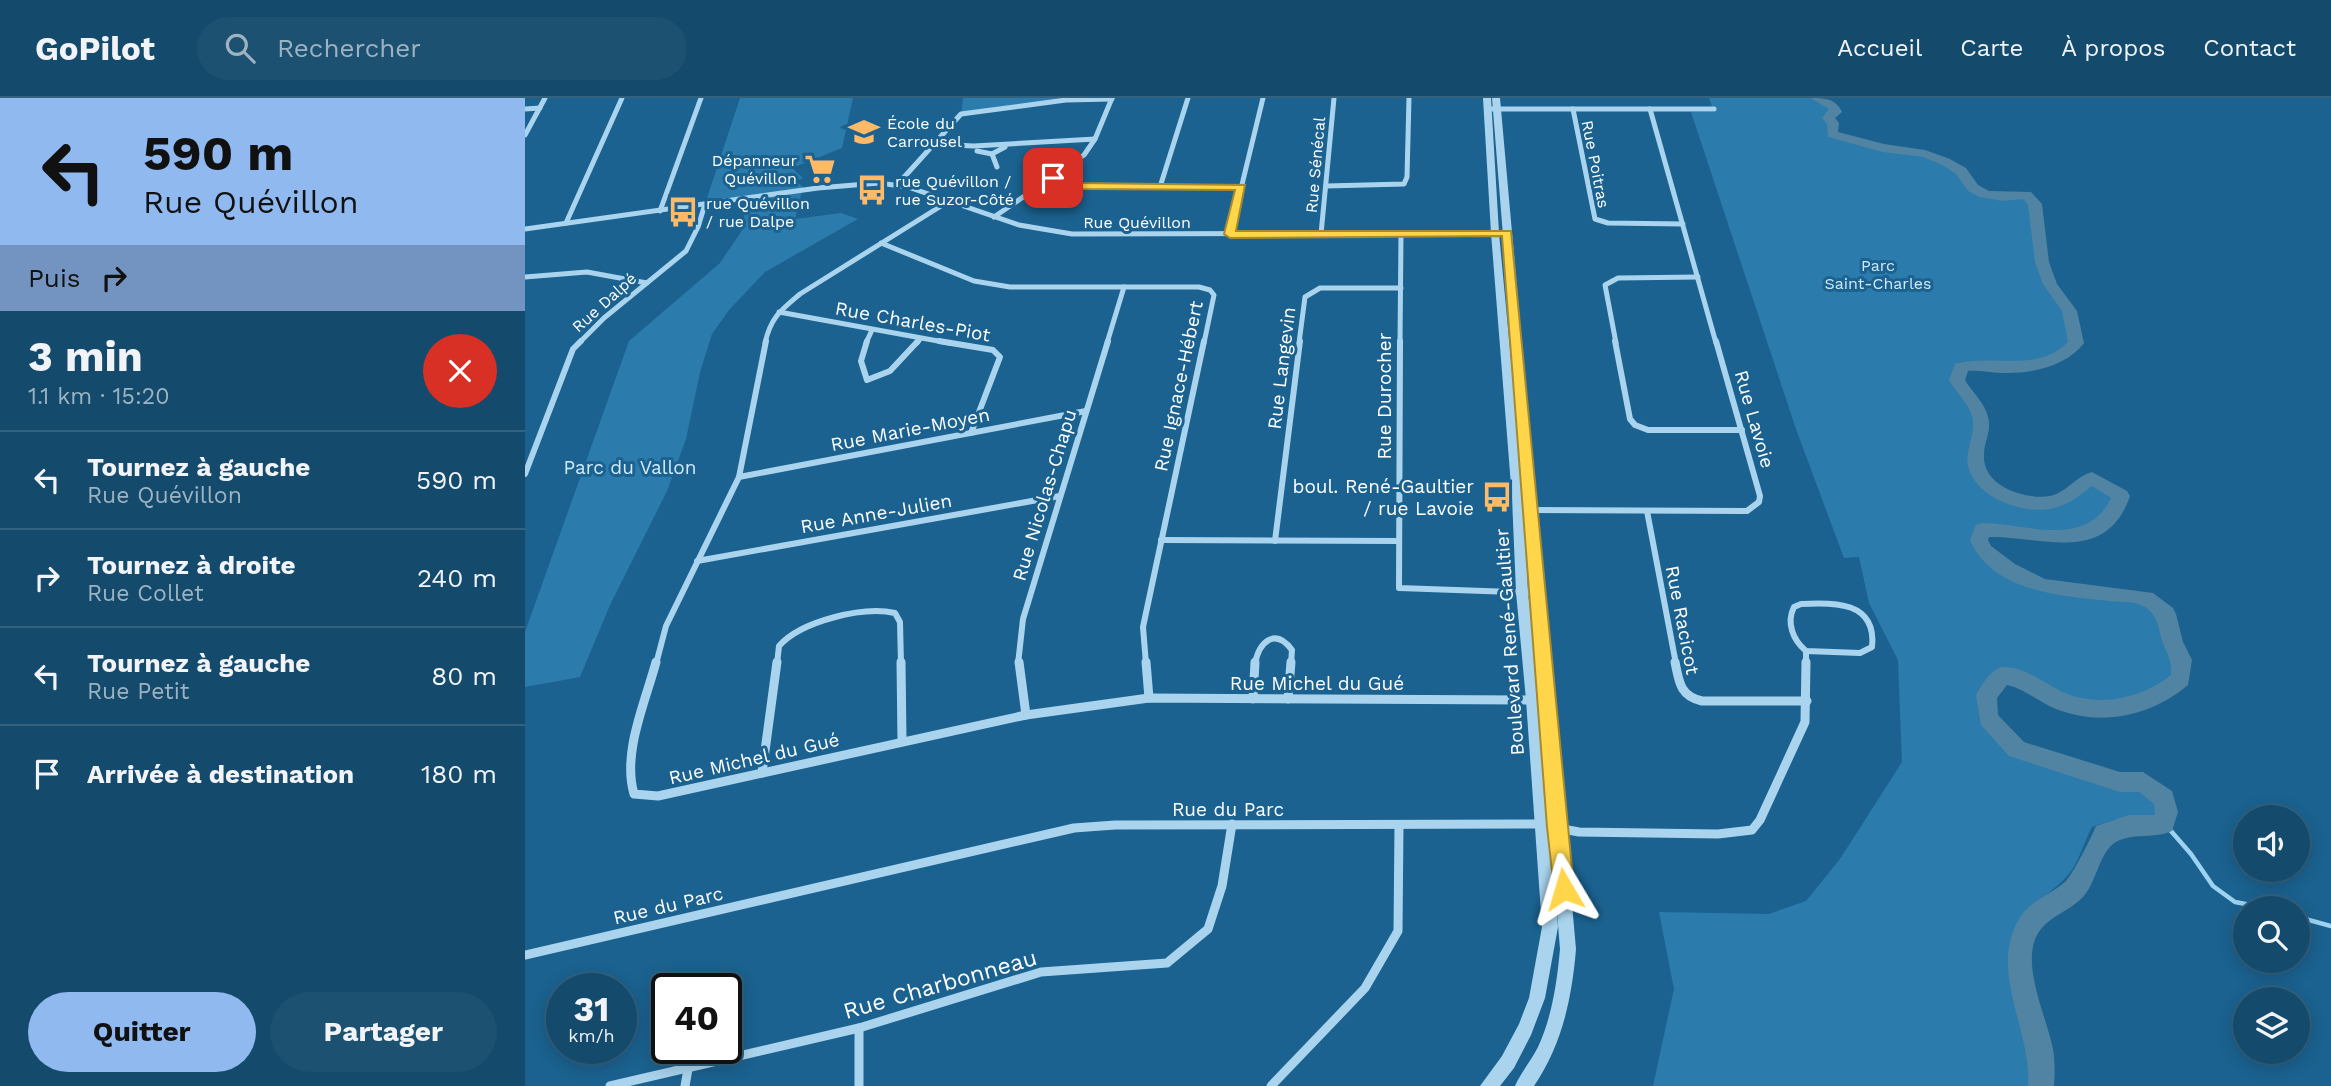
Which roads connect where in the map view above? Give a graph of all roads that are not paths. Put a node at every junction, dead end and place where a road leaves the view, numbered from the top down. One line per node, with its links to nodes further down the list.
1 (545, 98): 11 (street)
2 (622, 98): 33 (street)
3 (701, 98): 31 (street)
4 (1188, 98): 27 (street)
5 (1263, 98): 28 (street)
6 (1334, 98): 26 (street, Rue Sénécal)
7 (1409, 98): 26 (street)
8 (1487, 98): 12 (street, Boulevard René-Gaultier)
9 (1496, 98): 12 (street, Boulevard René-Gaultier)
10 (1112, 99): 18 (street); 19 (street)
11 (540, 107): 14 (street); 17 (street)
12 (1493, 108): 13 (street); 36 (street, Boulevard René-Gaultier)
13 (1573, 108): 15 (street); 34 (street, Rue Poitras)
14 (525, 109)
15 (1650, 109): 16 (street); 34 (street, Rue Lavoie)
16 (1714, 109)
17 (525, 135)
18 (1095, 139): 20 (street); 24 (street)
19 (932, 144): 21 (street); 25 (street)
20 (1009, 145): 21 (street); 22 (street)
21 (966, 148): 22 (street)
22 (992, 154): 23 (street)
23 (997, 167)
24 (1053, 178): 27 (street); 32 (street)
25 (897, 186): 29 (street, Rue Quévillon); 30 (street, Rue Quévillon)
26 (1326, 186): 38 (street, Rue Sénécal)
27 (1160, 187): 28 (street)
28 (1241, 187): 37 (street)
29 (949, 201): 32 (street, Rue Quévillon); 40 (street, Rue Michel du Gué)
30 (705, 204): 31 (street, Rue Quévillon); 43 (street, Rue Dalpé)
31 (660, 211): 33 (street, Rue Quévillon)
32 (994, 217): 37 (street, Rue Quévillon)
33 (566, 223): 35 (street, Rue Quévillon)
34 (1683, 224): 42 (street, Rue Lavoie)
35 (525, 229)
36 (1501, 233): 39 (street, Rue Quévillon); 55 (street, Boulevard René-Gaultier)
37 (1230, 234): 38 (street, Rue Quévillon)
38 (1321, 234): 39 (street, Rue Quévillon)
39 (1401, 234): 45 (street, Rue Durocher)
40 (881, 243): 44 (street, Rue Ignace-Hébert); 46 (street, Rue Michel du Gué)
41 (525, 277): 43 (street)
42 (1698, 277): 50 (street, Rue Lavoie); 50 (street)
43 (647, 283): 52 (street, Rue Dalpé)
44 (1124, 287): 49 (street, Rue Nicolas-Chapu); 57 (street, Rue Ignace-Hébert)
45 (1401, 288): 58 (street, Rue Langevin); 59 (street, Rue Durocher)
46 (779, 312): 47 (street, Rue Charles-Piot); 53 (street, Rue Michel du Gué)
47 (871, 330): 48 (street, Rue Charles-Piot); 48 (street)
48 (921, 339): 51 (street, Rue Charles-Piot)
49 (1086, 411): 51 (street, Rue Marie-Moyen); 54 (street, Rue Nicolas-Chapu)
50 (1742, 430): 56 (street, Rue Lavoie)
51 (971, 433): 53 (street, Rue Marie-Moyen)
52 (525, 474)
53 (739, 477): 60 (street, Rue Michel du Gué)
54 (1060, 496): 60 (street, Rue Anne-Julien); 69 (street, Rue Nicolas-Chapu)
55 (1525, 510): 56 (street, Rue Lavoie); 61 (street, Boulevard René-Gaultier); 62 (street, Boulevard René-Gaultier)
56 (1647, 511): 68 (street, Rue Racicot)
57 (1161, 540): 58 (street); 64 (street, Rue Ignace-Hébert)
58 (1275, 541): 59 (street)
59 (1399, 541): 61 (street, Rue Durocher)
60 (697, 561): 71 (street, Rue Michel du Gué)
61 (1522, 592): 62 (street, Rue Durocher); 67 (street, Boulevard René-Gaultier)
62 (1538, 593): 67 (street, Boulevard René-Gaultier)
63 (1806, 650): 63 (street); 68 (street, Rue du Parc)
64 (1149, 698): 65 (street, Rue Michel du Gué); 69 (street, Rue Michel du Gué)
65 (1252, 699): 66 (street, Rue Michel du Gué); 66 (street)
66 (1288, 699): 67 (street, Rue Michel du Gué)
67 (1540, 700): 73 (street, Boulevard René-Gaultier); 75 (street, Boulevard René-Gaultier)
68 (1807, 701): 75 (street, Rue du Parc)
69 (1026, 715): 70 (street, Rue Michel du Gué)
70 (902, 741): 71 (street, Rue Michel du Gué); 71 (street)
71 (762, 773)
72 (1232, 824): 74 (street, Rue du Parc); 76 (street, Rue du Parc); 77 (street, Rue Charbonneau)
73 (1542, 824): 74 (street, Rue du Parc); 75 (street, Rue du Parc); 83 (street, Boulevard René-Gaultier)
74 (1399, 825): 82 (street)
75 (1557, 827): 84 (street, Boulevard René-Gaultier)
76 (525, 955)
77 (859, 1028): 78 (street, Rue Charbonneau); 81 (street)
78 (688, 1069): 79 (street, Rue Charbonneau); 80 (street)
79 (610, 1086)
80 (685, 1086)
81 (859, 1086)
82 (1272, 1086)
83 (1489, 1086)
84 (1524, 1086)

